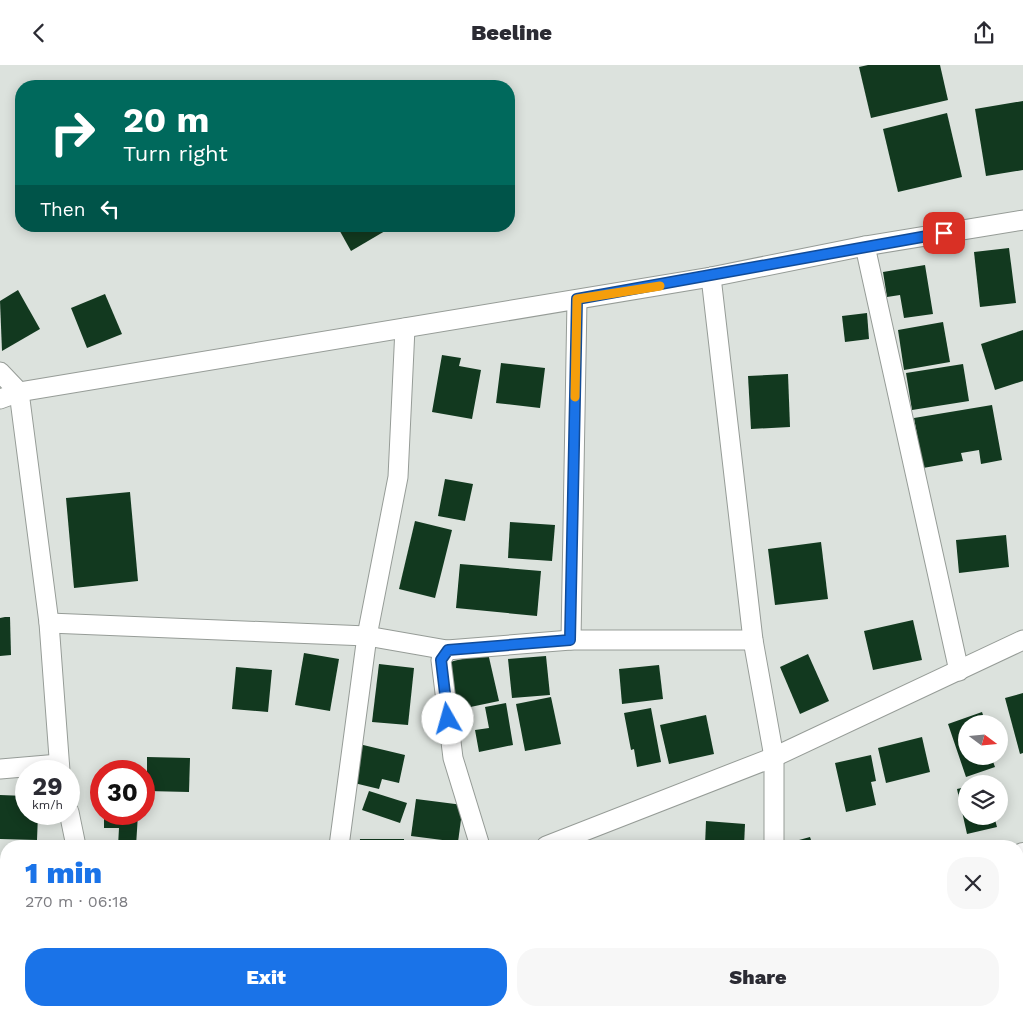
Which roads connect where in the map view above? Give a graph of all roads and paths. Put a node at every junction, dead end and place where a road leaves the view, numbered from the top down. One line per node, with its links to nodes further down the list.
1 (1023, 220): 2 (street)
2 (865, 246): 3 (street); 15 (street)
3 (711, 277): 4 (street); 13 (street)
4 (577, 299): 5 (street); 12 (street)
5 (405, 328): 7 (street); 10 (street)
6 (0, 371): 7 (street)
7 (19, 393): 8 (street); 9 (street)
8 (0, 399)
9 (49, 623): 10 (street); 17 (street)
10 (367, 636): 14 (street); 22 (street)
11 (1023, 639): 15 (street)
12 (570, 640): 13 (street); 14 (street)
13 (753, 640): 16 (street)
14 (448, 650): 23 (street)
15 (959, 671): 16 (street)
16 (774, 757): 24 (street); 25 (street)
17 (58, 760)
18 (0, 769): 19 (street)
19 (15, 769)
20 (72, 825): 21 (street)
21 (75, 840)
22 (340, 840)
23 (478, 840)
24 (561, 840)
25 (774, 840)

